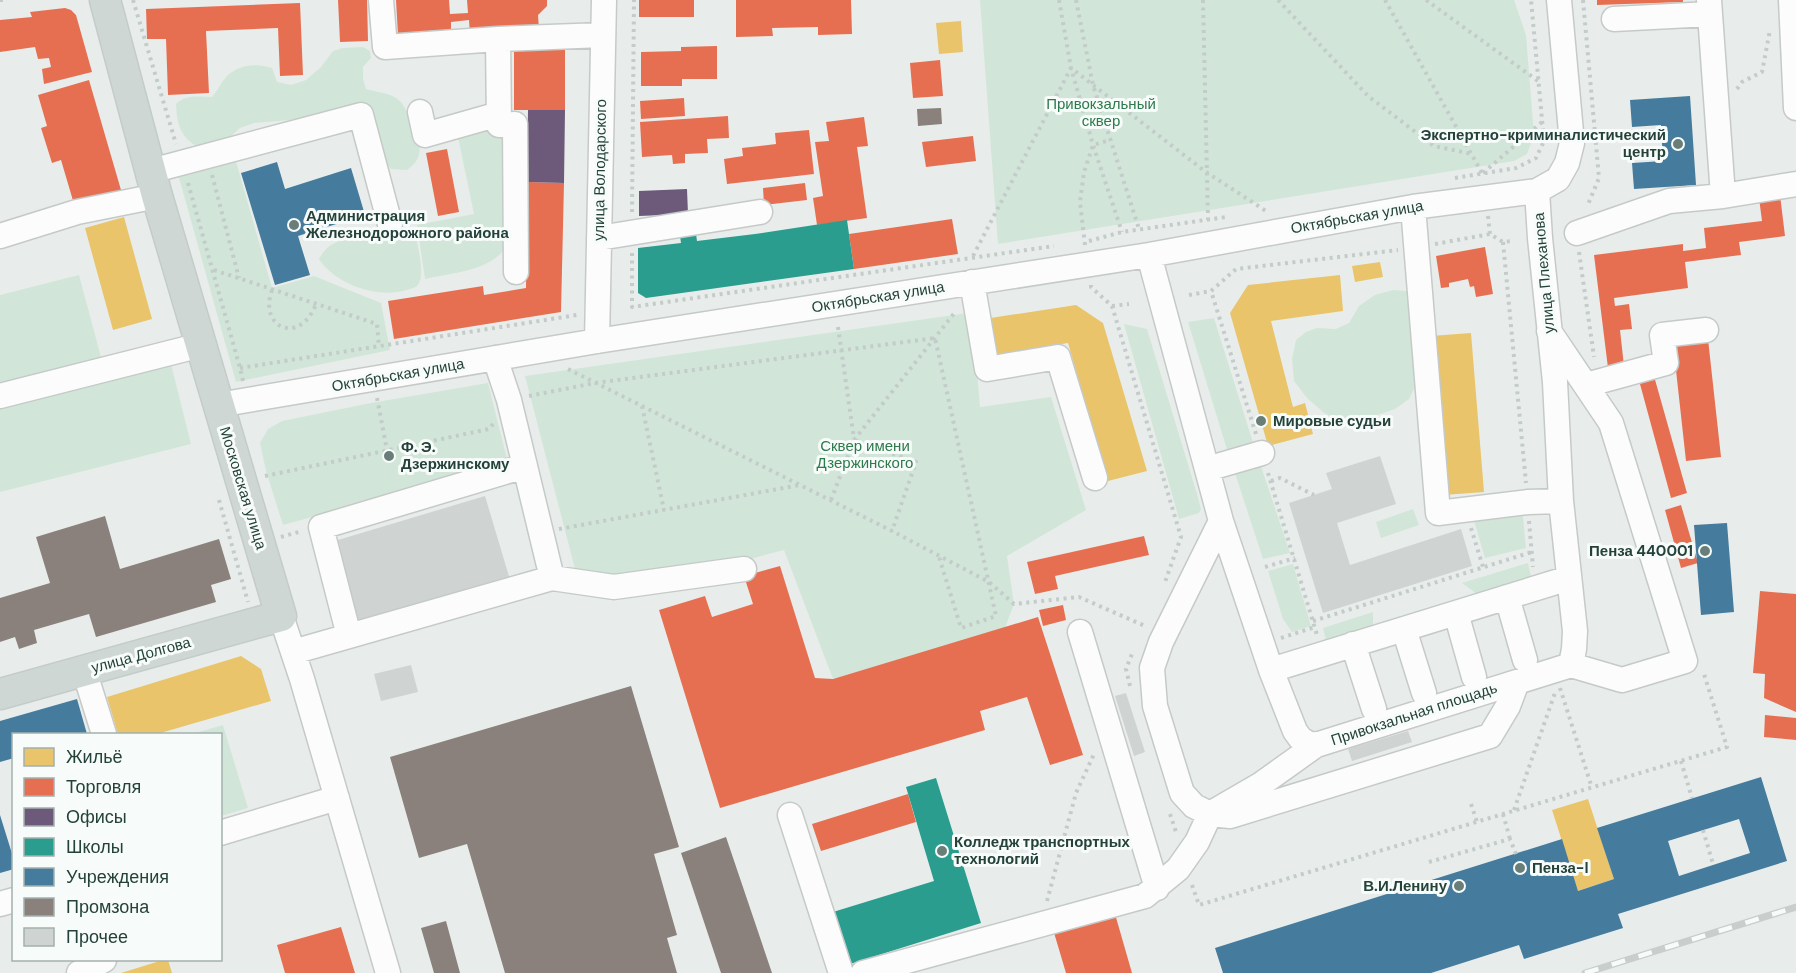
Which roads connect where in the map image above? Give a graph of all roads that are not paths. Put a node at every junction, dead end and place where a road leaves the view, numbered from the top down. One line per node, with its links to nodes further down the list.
1 (105, 0): 13 (main road, Московская улица)
2 (381, 0): 9 (street)
3 (604, 0): 8 (street, улица Володарского)
4 (1559, 0): 15 (street, улица Плеханова)
5 (1791, 0): 10 (street)
6 (1710, 7): 7 (street); 16 (street)
7 (1614, 19)
8 (603, 35): 9 (street); 22 (street, улица Володарского)
9 (498, 39): 12 (street)
10 (1796, 108)
11 (420, 112): 12 (street)
12 (499, 114): 24 (street)
13 (154, 183): 19 (street); 21 (street); 29 (main road, Московская улица)
14 (1796, 184): 16 (street)
15 (1537, 191): 17 (street, Октябрьская улица); 27 (street, улица Плеханова)
16 (1723, 196): 20 (street)
17 (1413, 207): 23 (street, Октябрьская улица); 38 (street)
18 (760, 212): 22 (street)
19 (390, 224)
20 (1577, 233)
21 (0, 236)
22 (599, 237): 28 (street, улица Володарского)
23 (1149, 255): 25 (street, Октябрьская улица); 36 (street, Привокзальная площадь)
24 (516, 272)
25 (972, 282): 28 (street, Октябрьская улица); 37 (street)
26 (1706, 330): 31 (street)
27 (1550, 331): 31 (street); 38 (street, улица Плеханова)
28 (597, 341): 30 (street, Октябрьская улица)
29 (201, 345): 32 (street); 33 (main road, Московская улица)
30 (495, 358): 33 (street, Октябрьская улица); 35 (street)
31 (1586, 385): 51 (street)
32 (0, 396)
33 (218, 405): 45 (main road, Московская улица)
34 (1262, 453): 36 (street)
35 (525, 466): 41 (street); 48 (street)
36 (1207, 469): 39 (street, Привокзальная площадь)
37 (1095, 478)
38 (1561, 501): 42 (street)
39 (1221, 520): 53 (street, Привокзальная площадь); 62 (street)
40 (744, 569): 41 (street)
41 (552, 578): 48 (street)
42 (1569, 578): 43 (street); 51 (street)
43 (1507, 597): 44 (street); 54 (street)
44 (1456, 613): 46 (street); 55 (street)
45 (281, 616): 50 (street, Московская улица); 52 (main road, улица Долгова)
46 (1404, 628): 49 (street); 56 (street)
47 (1080, 632): 65 (street)
48 (349, 636): 50 (street)
49 (1353, 645): 53 (street); 58 (street)
50 (293, 652): 61 (street, Московская улица)
51 (1571, 665): 54 (street, Привокзальная площадь)
52 (84, 670): 57 (main road, улица Долгова); 59 (street)
53 (1271, 670): 60 (street, Привокзальная площадь)
54 (1521, 671): 60 (street, Привокзальная площадь); 62 (street)
55 (1474, 677)
56 (1424, 693)
57 (0, 694)
58 (1374, 709)
59 (103, 733)
60 (1316, 745): 62 (street)
61 (337, 798): 64 (street); 68 (street, Московская улица)
62 (1210, 814): 65 (street)
63 (790, 815): 69 (street)
64 (222, 832)
65 (1157, 888): 70 (street)
66 (102, 961): 67 (street)
67 (79, 973)
68 (388, 973)
69 (841, 973)
70 (863, 973)

